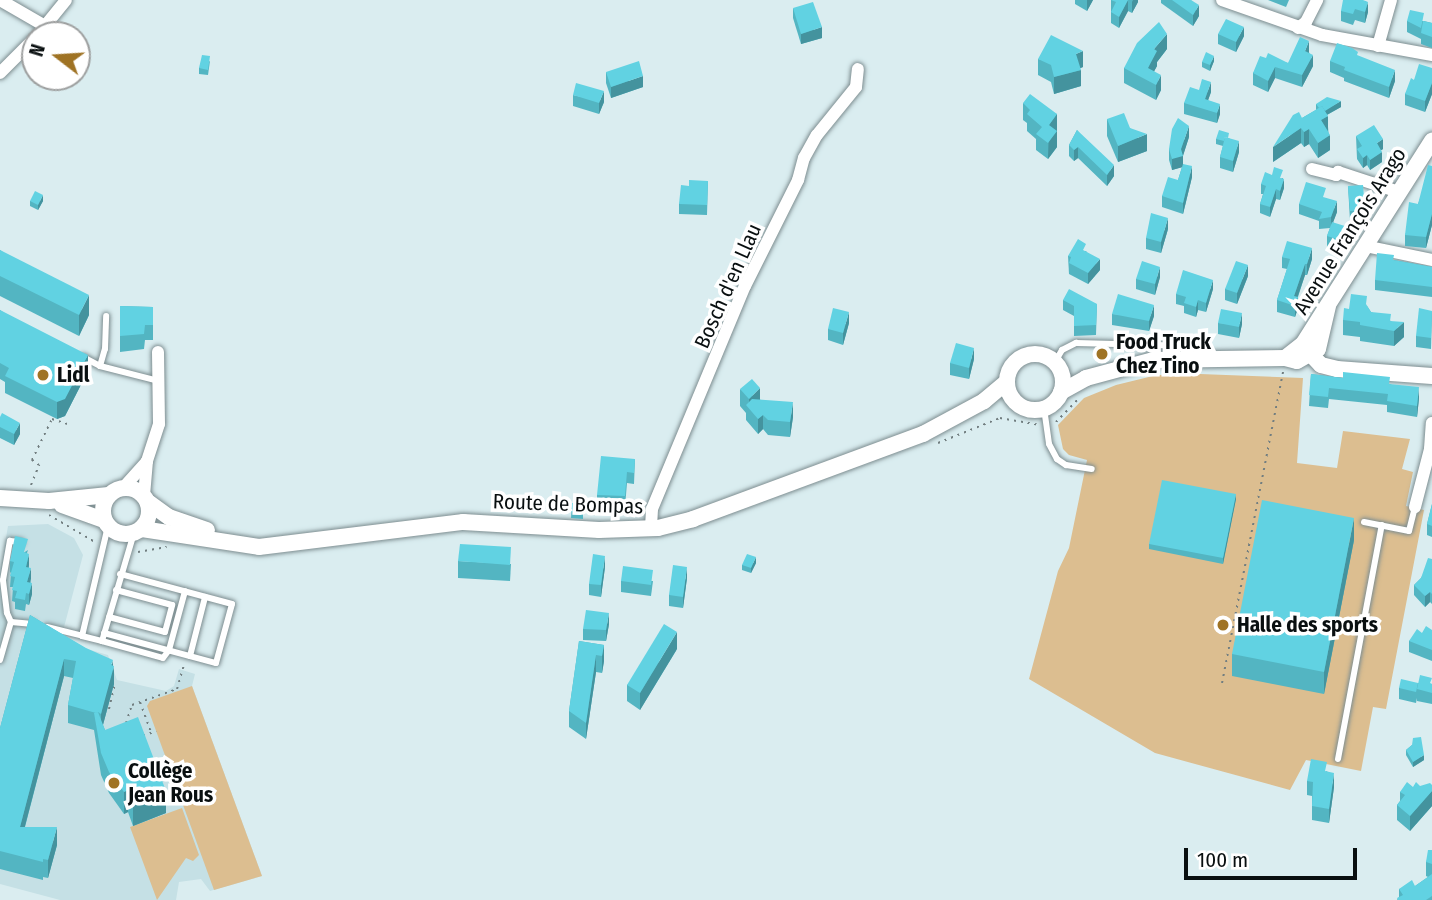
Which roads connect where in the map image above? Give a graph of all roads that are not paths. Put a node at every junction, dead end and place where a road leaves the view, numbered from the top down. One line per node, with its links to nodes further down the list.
1 (0, 0): 6 (street)
2 (66, 0): 7 (street)
3 (1222, 0): 8 (street)
4 (1317, 0): 8 (street)
5 (1391, 0): 9 (street)
6 (25, 21)
7 (49, 21)
8 (1298, 28): 9 (street)
9 (1378, 46): 11 (street)
10 (21, 52): 13 (street)
11 (1432, 55)
12 (859, 69): 47 (street, Bosch d'en Llau)
13 (0, 74)
14 (1432, 141): 16 (main road, Avenue François Arago)
15 (1312, 169): 16 (street)
16 (1399, 192): 17 (main road, Avenue François Arago)
17 (1365, 246): 18 (street); 21 (main road, Avenue François Arago)
18 (1432, 260)
19 (106, 316): 24 (lane)
20 (1194, 346): 25 (lane)
21 (1313, 346): 26 (main road); 26 (main road); 28 (main road, Avenue François Arago)
22 (159, 352): 29 (street)
23 (75, 353): 24 (lane)
24 (100, 366): 29 (lane)
25 (1058, 367): 28 (main road); 30 (main road); 31 (main road)
26 (1353, 368): 27 (main road)
27 (1432, 376)
28 (1086, 378): 31 (main road)
29 (161, 382): 36 (street)
30 (1007, 382): 32 (main road); 33 (main road, Route de Bompas)
31 (1061, 392): 34 (main road)
32 (1013, 399): 33 (main road, Route de Bompas); 34 (main road)
33 (984, 401): 47 (main road, Route de Bompas)
34 (1044, 408): 37 (lane)
35 (1432, 423): 39 (street)
36 (147, 461): 38 (street); 41 (street)
37 (1092, 469)
38 (116, 491): 41 (main road); 42 (main road); 45 (main road)
39 (1426, 493): 43 (street)
40 (0, 498): 42 (main road)
41 (146, 498): 48 (main road); 50 (main road, Route de Bompas)
42 (46, 507): 45 (main road)
43 (1415, 507): 46 (lane)
44 (1364, 522): 46 (lane)
45 (106, 523): 48 (main road); 58 (lane)
46 (1382, 526): 63 (lane)
47 (651, 528): 50 (main road, Route de Bompas)
48 (138, 531): 50 (main road, Route de Bompas); 51 (lane)
49 (26, 542): 56 (lane)
50 (296, 543)
51 (120, 574): 52 (lane); 53 (lane)
52 (116, 590): 55 (lane); 55 (lane)
53 (185, 591): 54 (lane); 60 (lane)
54 (205, 597): 61 (lane); 61 (lane)
55 (108, 617): 57 (lane)
56 (11, 622): 58 (lane); 62 (lane)
57 (104, 633): 59 (lane); 60 (lane)
58 (82, 636): 59 (lane)
59 (102, 641): 60 (lane)
60 (169, 650): 61 (lane)
61 (188, 655)
62 (0, 660)
63 (1338, 759)

